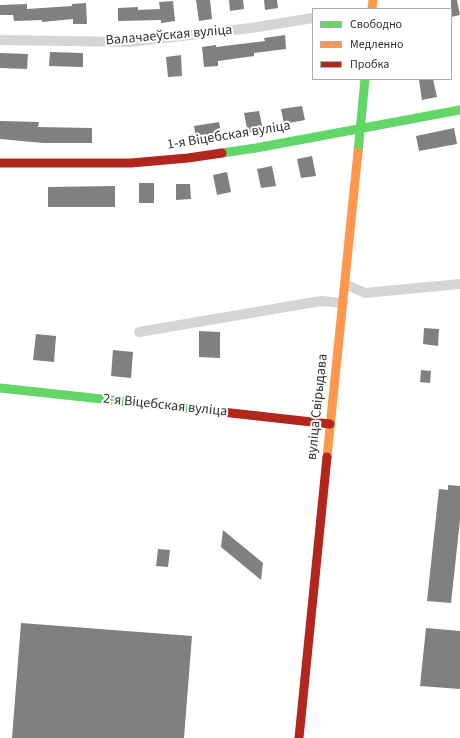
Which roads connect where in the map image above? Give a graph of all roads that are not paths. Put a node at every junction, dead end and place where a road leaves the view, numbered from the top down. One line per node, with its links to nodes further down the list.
1 (312, 18): 2 (street, Валачаеўская вуліца)
2 (0, 40)
3 (365, 80): 5 (street, вуліца Свірыдава)
4 (460, 110): 5 (street, 1-я Віцебская вуліца)
5 (360, 128): 6 (street, 1-я Віцебская вуліца); 7 (street, вуліца Свірыдава)
6 (0, 163)
7 (345, 284): 8 (street); 9 (street, вуліца Свірыдава)
8 (460, 284)
9 (343, 303): 10 (street); 12 (street, вуліца Свірыдава)
10 (139, 332)
11 (0, 388): 12 (street, 2-я Віцебская вуліца)
12 (330, 424): 13 (street, вуліца Свірыдава)
13 (299, 738)

